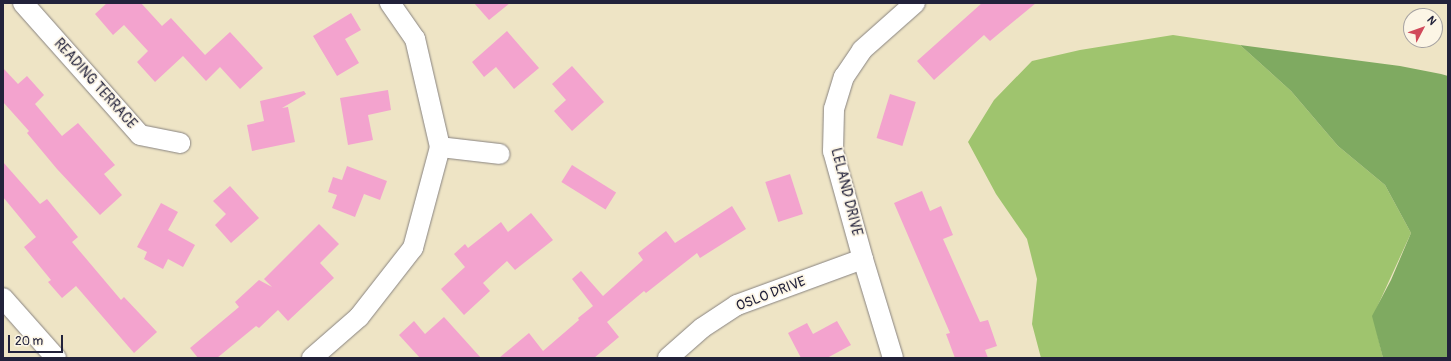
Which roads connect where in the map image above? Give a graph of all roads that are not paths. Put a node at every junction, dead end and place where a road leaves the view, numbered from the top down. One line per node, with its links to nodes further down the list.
1 (23, 3): 4 (street, READING TERRACE)
2 (390, 3): 5 (street)
3 (915, 3): 7 (street, LELAND DRIVE)
4 (180, 143)
5 (440, 147): 6 (street); 10 (street)
6 (500, 154)
7 (863, 259): 11 (street, OSLO DRIVE); 12 (street, LELAND DRIVE)
8 (3, 298): 9 (street)
9 (56, 358)
10 (312, 358)
11 (668, 358)
12 (893, 358)

